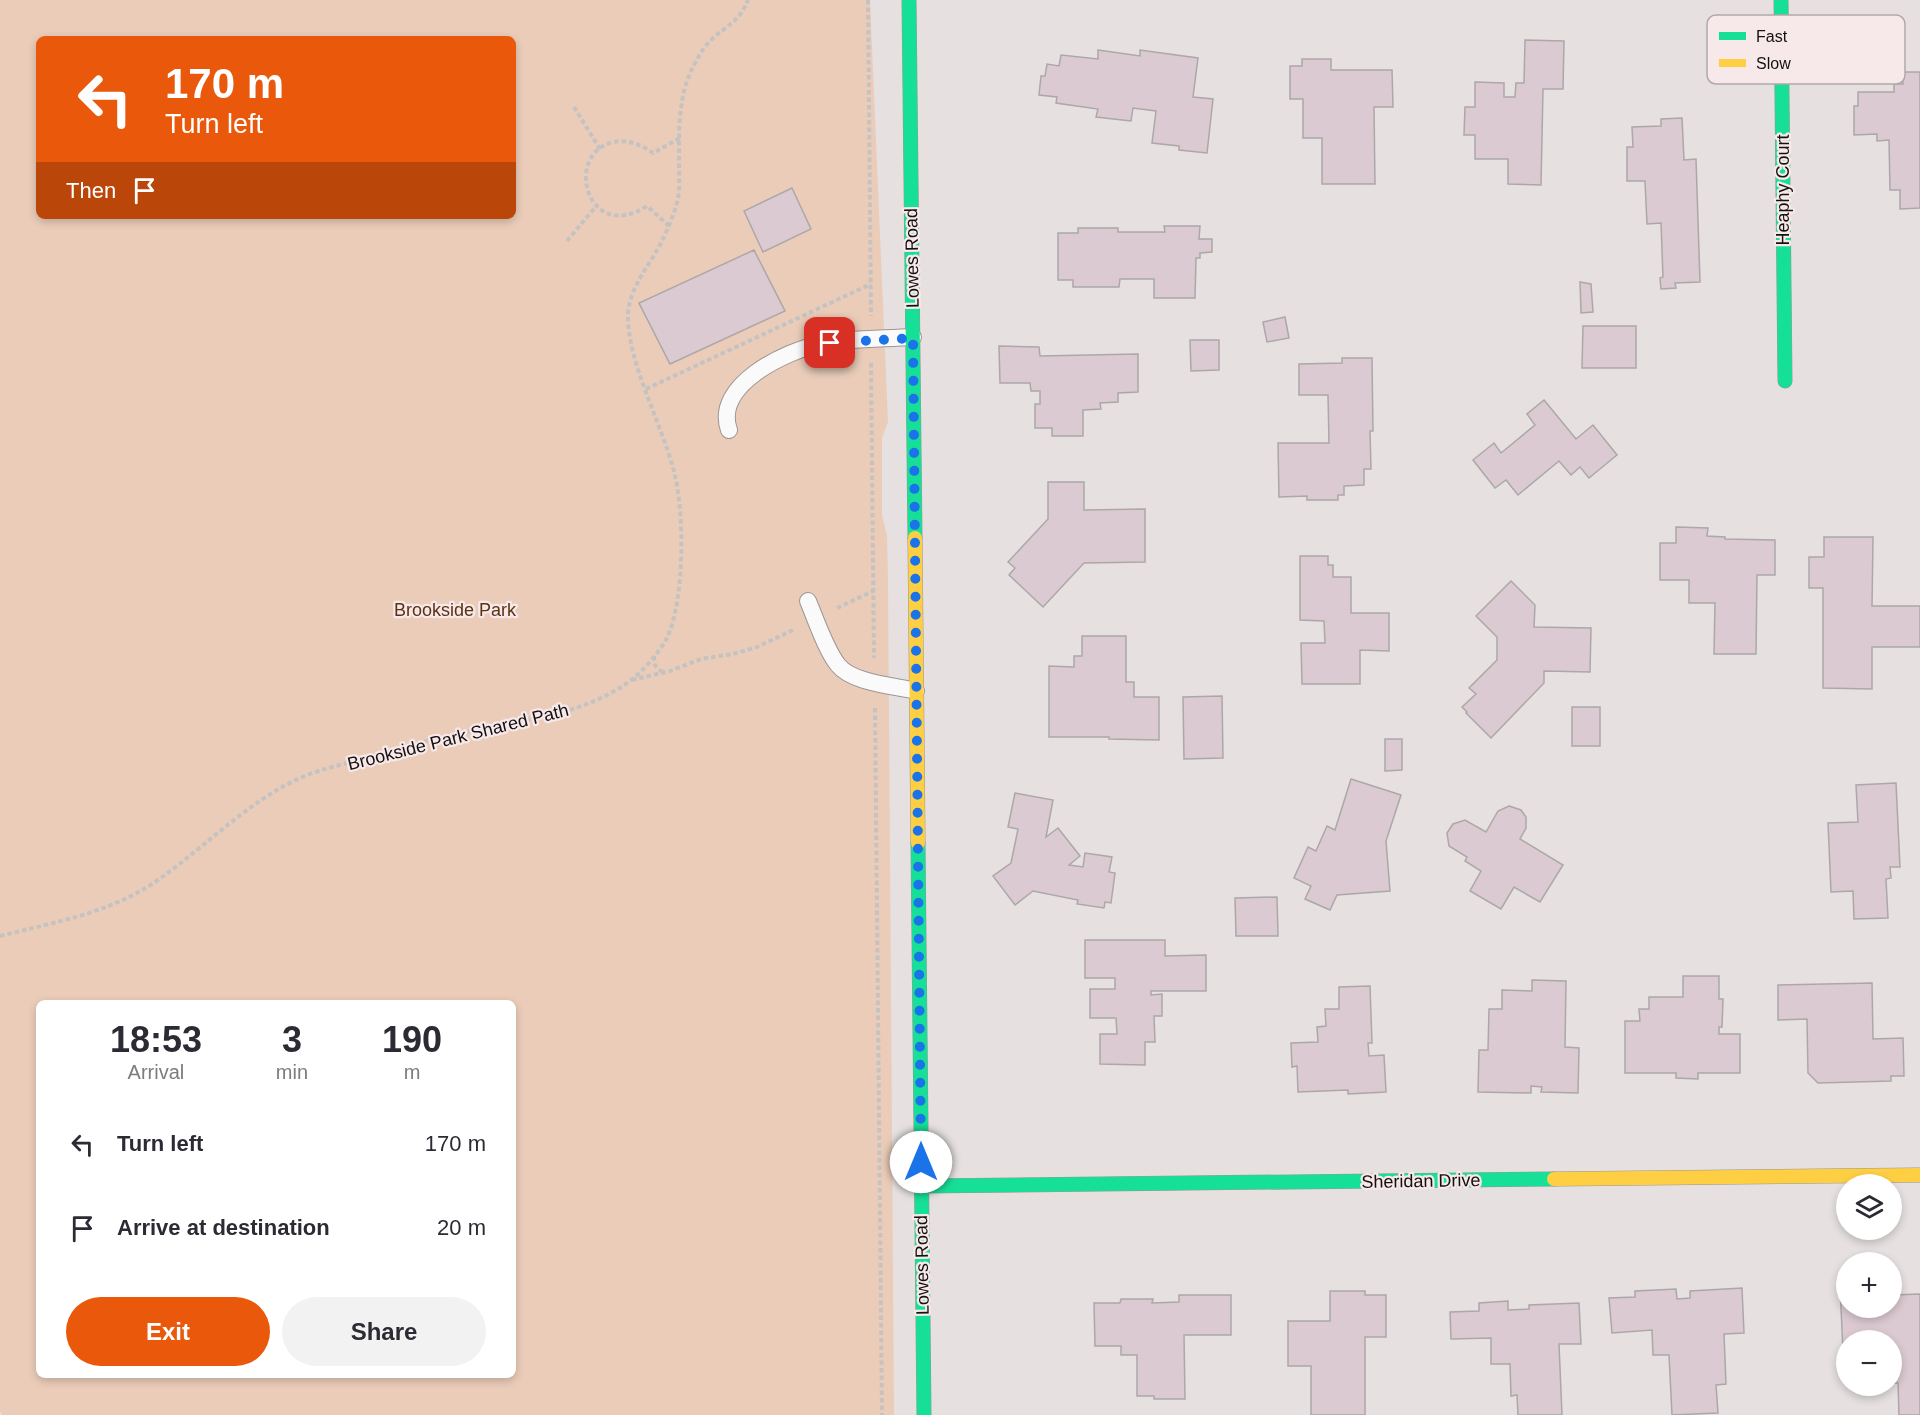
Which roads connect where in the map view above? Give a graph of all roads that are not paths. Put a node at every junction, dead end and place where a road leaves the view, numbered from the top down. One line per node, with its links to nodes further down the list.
1 (909, 0): 5 (main road, Lowes Road)
2 (1781, 0): 3 (main road, Heaphy Court)
3 (1781, 15)
4 (1782, 84): 6 (main road, Heaphy Court)
5 (913, 338): 7 (lane); 9 (main road, Lowes Road)
6 (1785, 381)
7 (729, 430)
8 (808, 601): 9 (lane)
9 (916, 691): 11 (main road, Lowes Road)
10 (1920, 1175): 11 (main road, Sheridan Drive)
11 (921, 1186): 12 (main road, Lowes Road)
12 (924, 1415)

